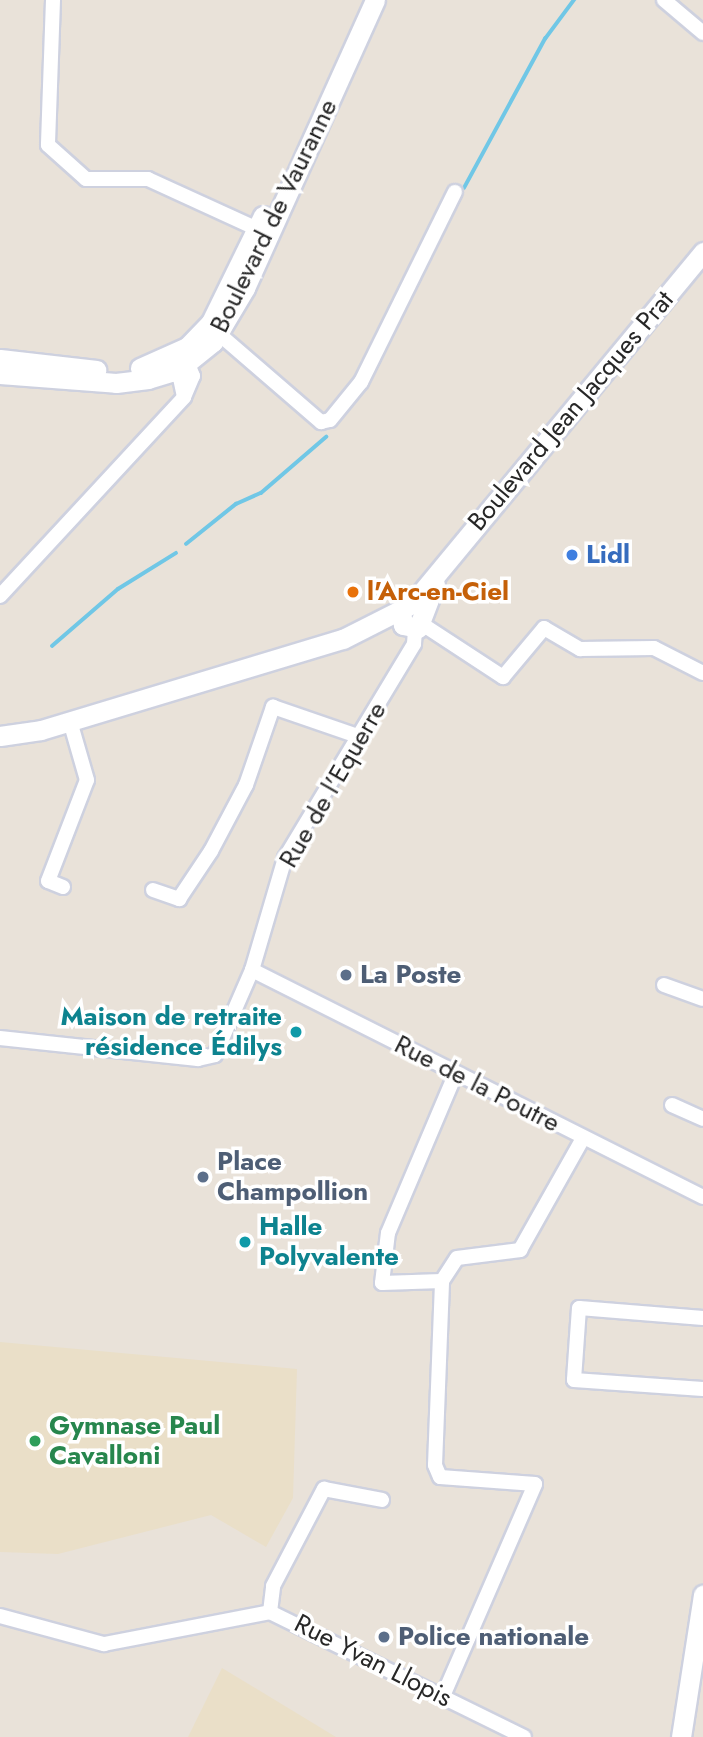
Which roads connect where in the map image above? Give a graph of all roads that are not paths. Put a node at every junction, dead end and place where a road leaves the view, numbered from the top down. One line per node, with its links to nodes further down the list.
1 (53, 0): 7 (street)
2 (362, 0): 7 (street, Boulevard de Vauranne)
3 (375, 0): 9 (street, Boulevard de Vauranne)
4 (664, 0): 5 (street)
5 (703, 33)
6 (455, 192): 9 (street)
7 (257, 229): 10 (street, Boulevard de Vauranne)
8 (703, 252): 16 (street, Boulevard Jean Jacques Prat)
9 (219, 334): 10 (street, Boulevard de Vauranne)
10 (185, 356): 12 (street, Boulevard de Vauranne); 14 (street)
11 (0, 359): 12 (street, Boulevard de Vauranne)
12 (167, 366): 13 (street, Boulevard de Vauranne); 14 (street)
13 (0, 374)
14 (184, 397): 15 (street)
15 (0, 596)
16 (413, 617): 17 (street); 18 (street, Boulevard Jean Jacques Prat); 20 (street, Rue de l'Equerre)
17 (703, 673)
18 (70, 721): 19 (street, Boulevard Jean Jacques Prat); 21 (street)
19 (2, 735)
20 (360, 737): 22 (street); 23 (street, Rue de l'Equerre)
21 (63, 887)
22 (153, 890)
23 (252, 971): 26 (street, Rue de l'Equerre); 27 (street, Rue de la Poutre)
24 (664, 985): 25 (street)
25 (703, 999)
26 (0, 1038)
27 (456, 1073): 30 (street, Rue de la Poutre); 32 (street)
28 (672, 1105): 29 (street)
29 (703, 1119)
30 (583, 1138): 31 (street, Rue de la Poutre); 32 (street)
31 (703, 1197)
32 (442, 1281): 40 (street)
33 (703, 1318): 34 (street)
34 (703, 1389)
35 (382, 1500): 37 (street)
36 (703, 1595): 39 (street)
37 (264, 1613): 38 (street); 40 (street, Rue Yvan Llopis)
38 (0, 1616)
39 (688, 1685): 42 (street); 43 (street)
40 (443, 1696): 41 (street, Rue Yvan Llopis)
41 (524, 1737)
42 (681, 1737)
43 (693, 1737)

